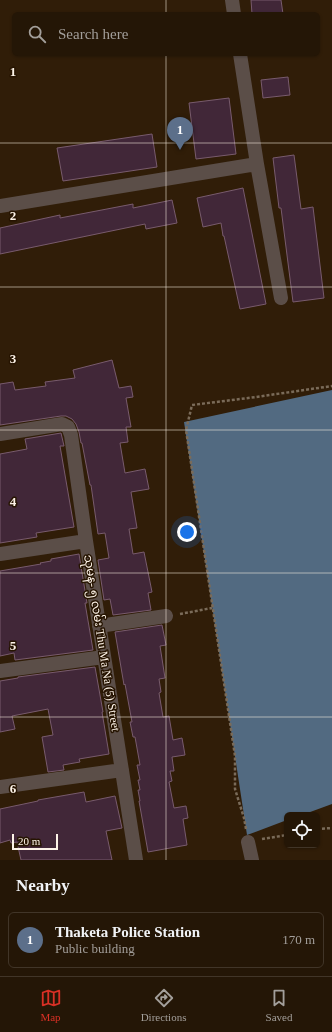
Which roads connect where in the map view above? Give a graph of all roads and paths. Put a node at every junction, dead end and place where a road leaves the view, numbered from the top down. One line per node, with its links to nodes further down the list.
1 (232, 0): 2 (street)
2 (234, 12)
3 (240, 56): 4 (street)
4 (257, 164): 5 (street); 6 (street)
5 (0, 206)
6 (281, 298)
7 (332, 386): 11 (path)
8 (0, 434): 9 (street, သုမန- ၅ လမ်း Thu Ma Na (5) Street)
9 (86, 542): 10 (street); 13 (street, သုမန- ၅ လမ်း Thu Ma Na (5) Street)
10 (0, 554)
11 (212, 608): 12 (path); 21 (path)
12 (166, 616): 13 (street)
13 (99, 626): 14 (street, သုမန- ၅ လမ်း Thu Ma Na (5) Street)
14 (104, 657): 15 (street); 16 (street, သုမန- ၅ လမ်း Thu Ma Na (5) Street)
15 (0, 671)
16 (122, 770): 17 (street); 22 (street, သုမန- ၅ လမ်း Thu Ma Na (5) Street)
17 (0, 787)
18 (332, 828): 19 (path)
19 (320, 829)
20 (284, 836): 21 (path)
21 (248, 842): 23 (street)
22 (136, 860)
23 (252, 860)

